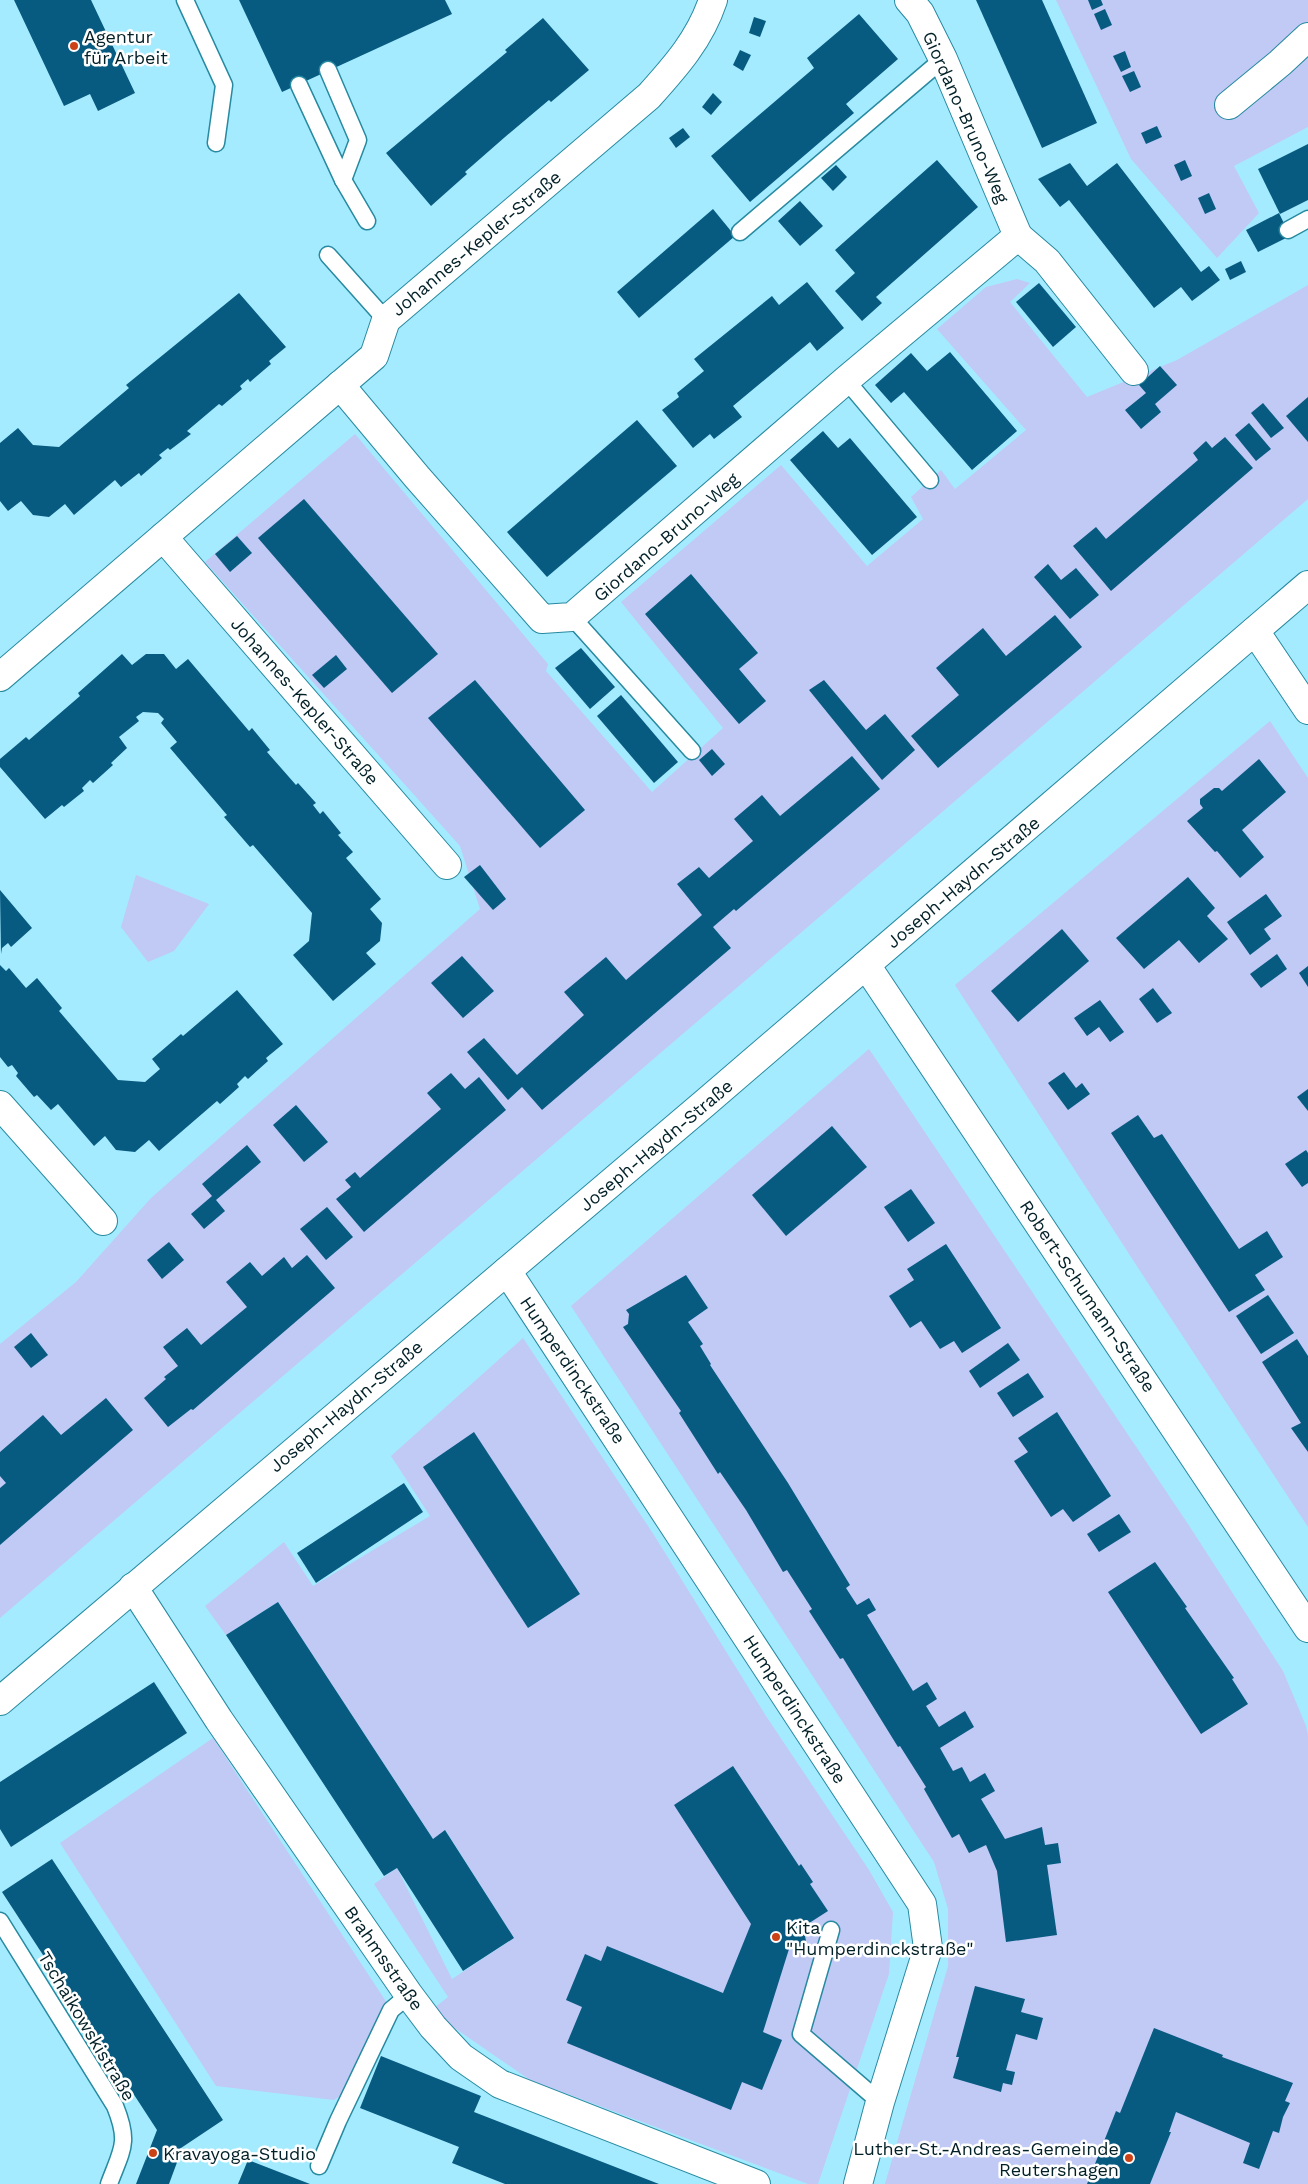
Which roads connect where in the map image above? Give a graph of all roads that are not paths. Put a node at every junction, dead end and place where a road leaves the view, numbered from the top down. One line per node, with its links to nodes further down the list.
1 (185, 0): 9 (lane)
2 (713, 0): 17 (street, Johannes-Kepler-Straße)
3 (909, 0): 5 (street, Giordano-Bruno-Weg)
4 (1308, 37): 8 (street)
5 (943, 60): 14 (lane); 15 (street, Giordano-Bruno-Weg)
6 (328, 70): 10 (lane)
7 (299, 85): 10 (lane)
8 (1229, 105)
9 (216, 143)
10 (343, 180): 12 (lane)
11 (1308, 219): 13 (lane)
12 (367, 221)
13 (1288, 230)
14 (740, 232)
15 (1018, 236): 18 (street, Giordano-Bruno-Weg); 19 (street, Giordano-Bruno-Weg)
16 (328, 255): 17 (lane)
17 (386, 320): 20 (street, Johannes-Kepler-Straße)
18 (1134, 371)
19 (846, 380): 21 (lane); 24 (street, Giordano-Bruno-Weg)
20 (340, 385): 22 (street, Johannes-Kepler-Straße); 24 (street)
21 (930, 480)
22 (163, 537): 26 (street, Johannes-Kepler-Straße); 29 (street, Johannes-Kepler-Straße)
23 (1308, 585): 25 (street, Joseph-Haydn-Straße)
24 (572, 617): 28 (lane)
25 (1255, 631): 27 (street); 30 (street, Joseph-Haydn-Straße)
26 (0, 677)
27 (1308, 710)
28 (692, 751)
29 (447, 865)
30 (866, 965): 33 (street, Joseph-Haydn-Straße); 35 (street, Robert-Schumann-Straße)
31 (0, 1105): 32 (street)
32 (103, 1221)
33 (507, 1272): 34 (street, Joseph-Haydn-Straße); 40 (street, Humperdinckstraße)
34 (133, 1587): 36 (street, Joseph-Haydn-Straße); 39 (street, Brahmsstraße)
35 (1308, 1628)
36 (3, 1691)
37 (0, 1922): 42 (lane, Tschaikowskistraße)
38 (831, 1930): 40 (lane)
39 (408, 1995): 41 (lane); 43 (street, Brahmsstraße)
40 (880, 2102): 44 (street, Humperdinckstraße)
41 (319, 2166)
42 (109, 2184)
43 (756, 2184)
44 (858, 2184)

